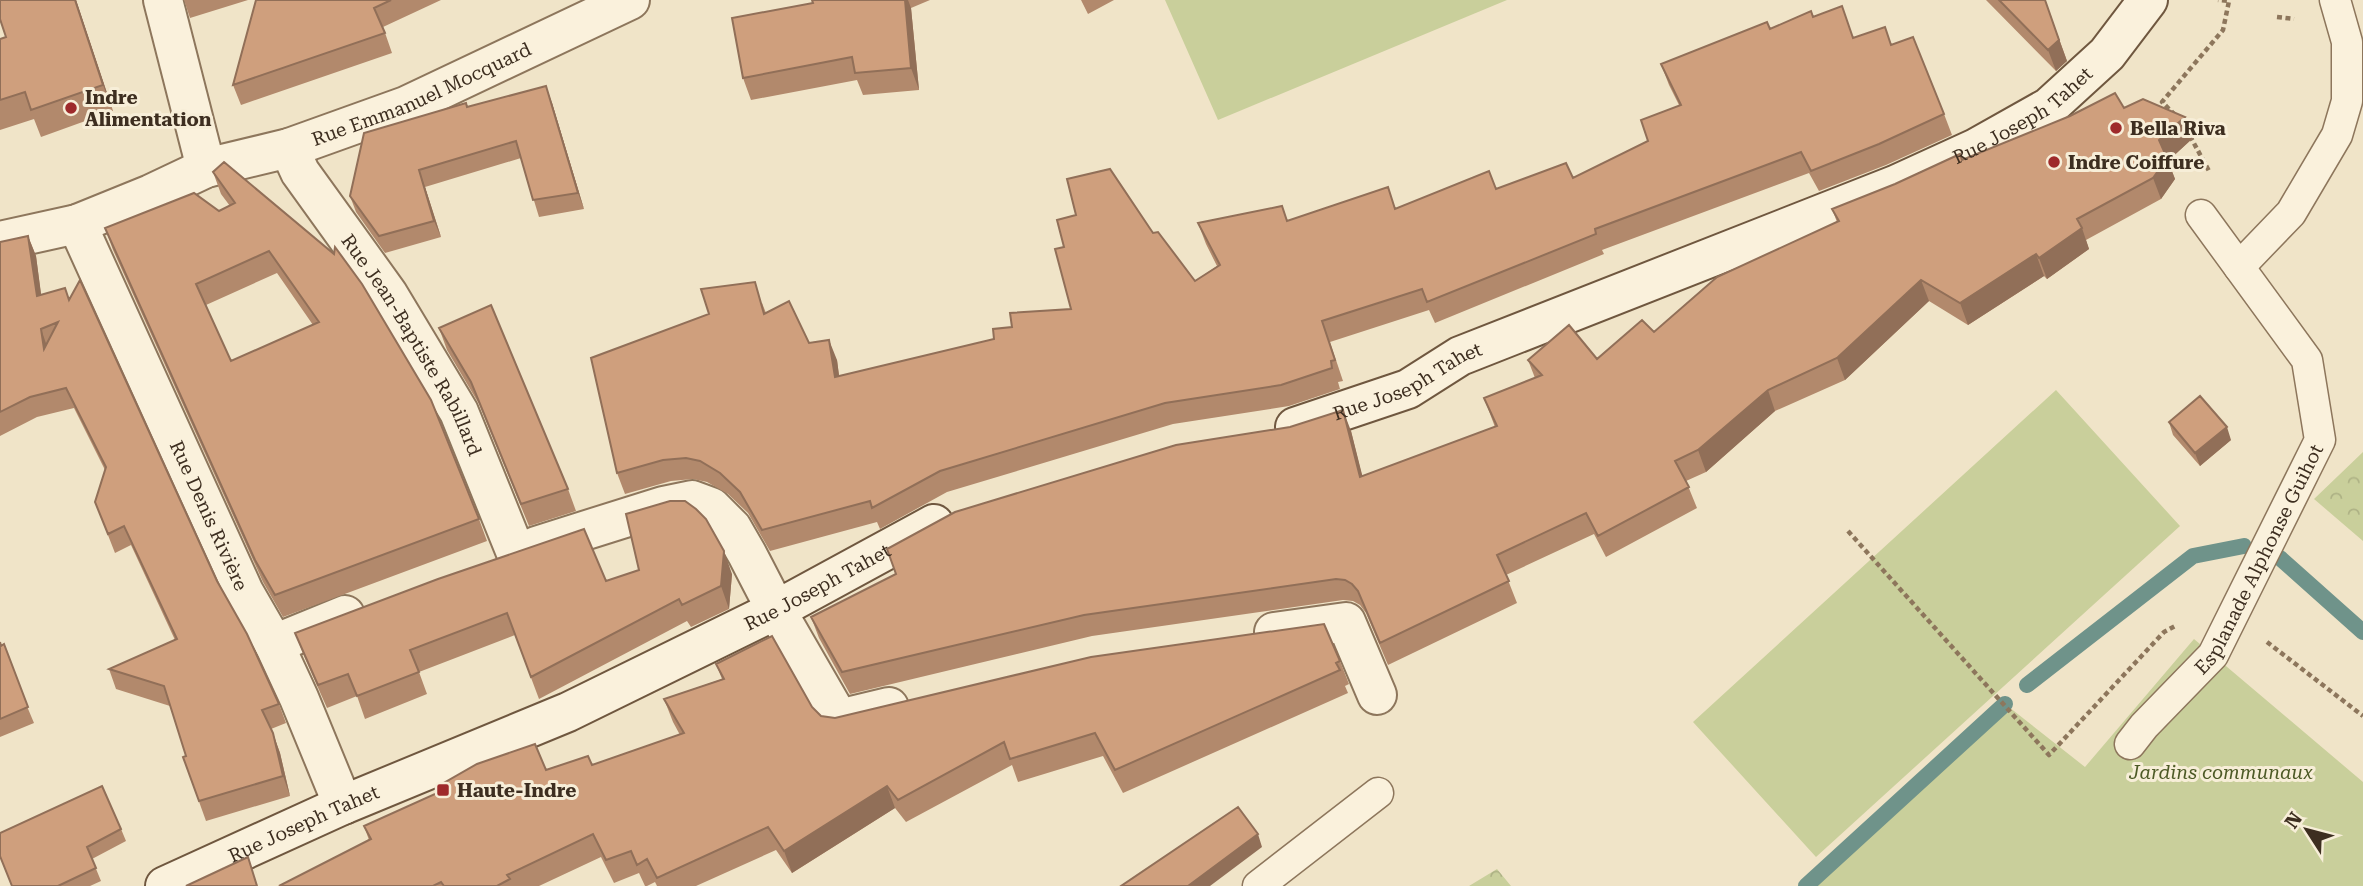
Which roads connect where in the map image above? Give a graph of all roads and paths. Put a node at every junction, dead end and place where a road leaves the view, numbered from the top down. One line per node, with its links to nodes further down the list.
1 (163, 0): 9 (street)
2 (630, 0): 8 (street, Rue Emmanuel Mocquard)
3 (2148, 0): 15 (street, Rue Joseph Tahet)
4 (2218, 0): 6 (path)
5 (2335, 0): 14 (lane)
6 (2176, 118)
7 (2189, 134): 10 (path)
8 (289, 148): 9 (street, Rue Emmanuel Mocquard); 18 (street, Rue Jean-Baptiste Rabillard)
9 (206, 168): 12 (street)
10 (2209, 171)
11 (2201, 215): 14 (lane, Esplanade Alphonse Guihot)
12 (77, 224): 13 (street); 24 (street, Rue Denis Rivière)
13 (0, 241)
14 (2239, 267): 22 (lane, Esplanade Alphonse Guihot)
15 (1255, 433)
16 (967, 509): 21 (street, Rue Joseph Tahet)
17 (1848, 531): 22 (path)
18 (516, 553): 19 (street); 21 (street)
19 (479, 566)
20 (380, 601): 24 (street)
21 (776, 610): 26 (street); 30 (street, Rue Joseph Tahet)
22 (2232, 616): 27 (path); 28 (lane, Esplanade Alphonse Guihot)
23 (1240, 637): 25 (street)
24 (274, 644): 30 (street, Rue Denis Rivière)
25 (1377, 695)
26 (925, 699)
27 (2363, 716)
28 (2130, 744)
29 (1378, 793): 32 (lane)
30 (343, 805): 31 (street, Rue Joseph Tahet)
31 (165, 886)
32 (1258, 886)

